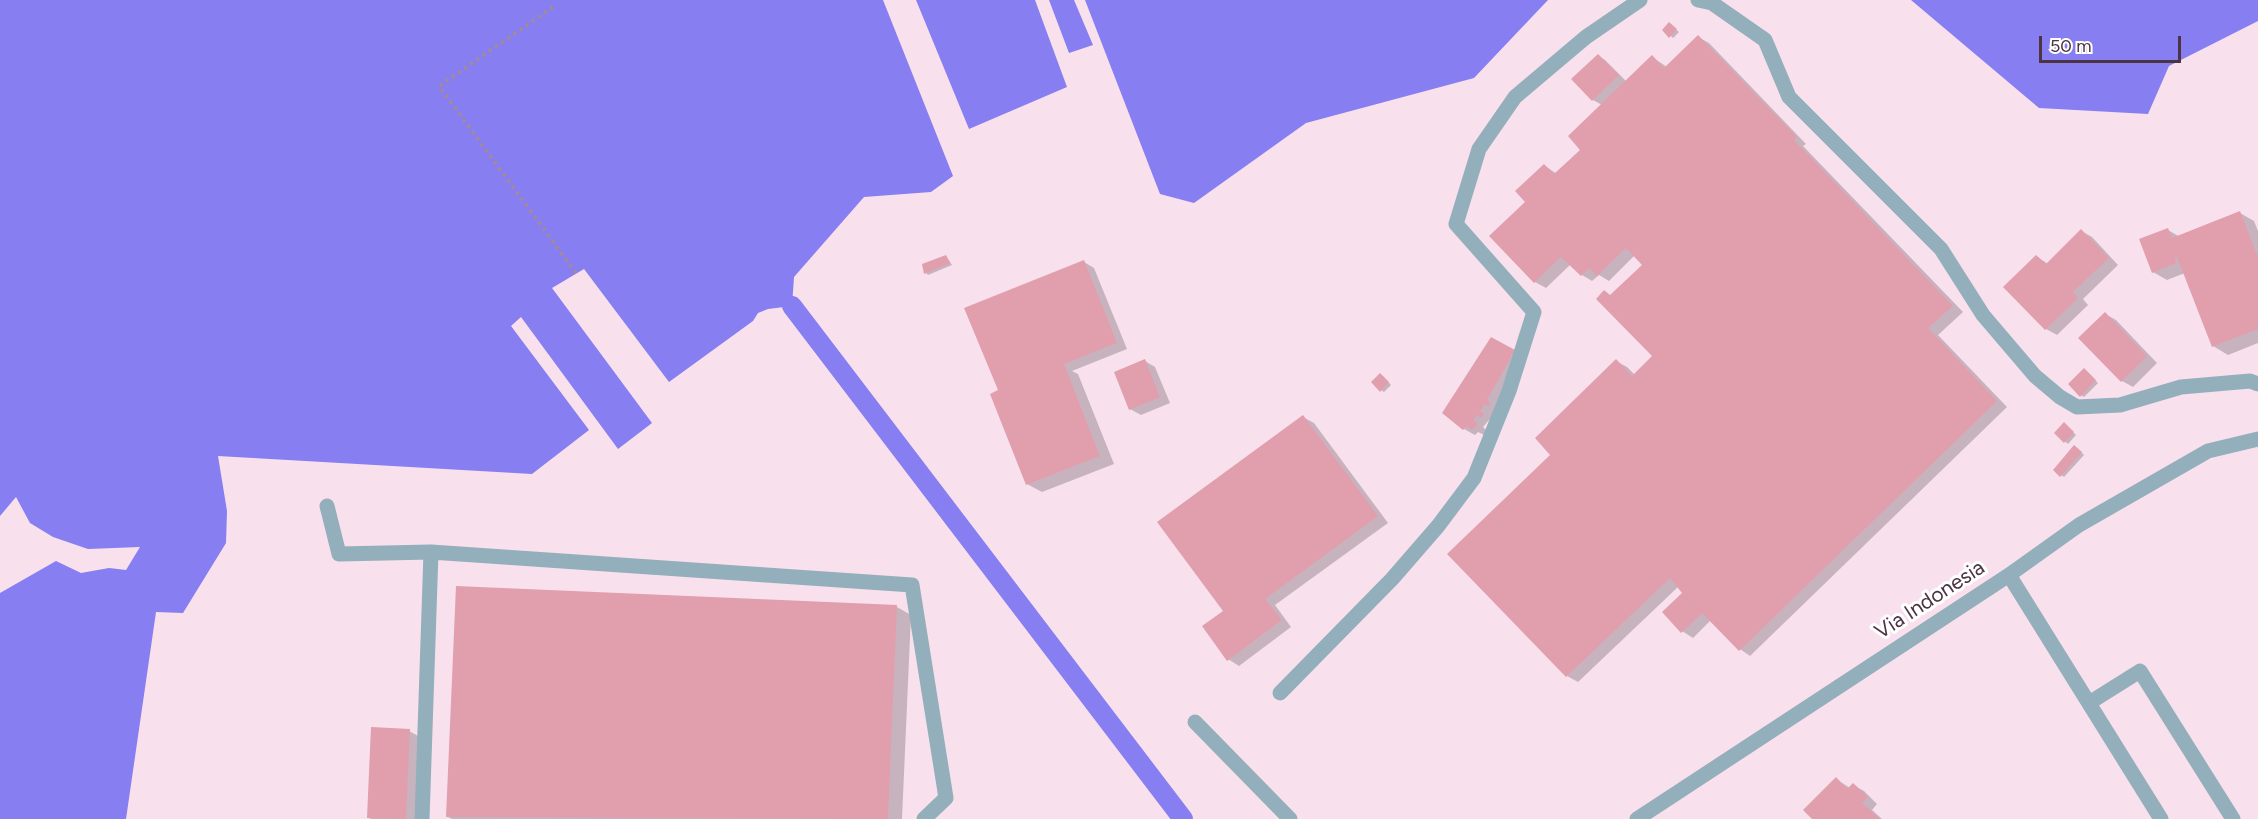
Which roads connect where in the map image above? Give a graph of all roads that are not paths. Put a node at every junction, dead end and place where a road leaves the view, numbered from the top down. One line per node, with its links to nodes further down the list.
1 (1640, 0): 8 (street)
2 (1698, 0): 3 (street)
3 (2258, 384)
4 (2258, 440): 7 (street, Via Indonesia)
5 (327, 506): 6 (street)
6 (431, 552): 11 (street); 12 (street)
7 (2009, 574): 9 (street); 14 (street, Via Indonesia)
8 (1280, 693)
9 (2089, 703): 15 (street); 16 (street)
10 (1195, 722): 13 (street)
11 (422, 819)
12 (924, 819)
13 (1290, 819)
14 (1637, 819)
15 (2161, 819)
16 (2233, 819)

